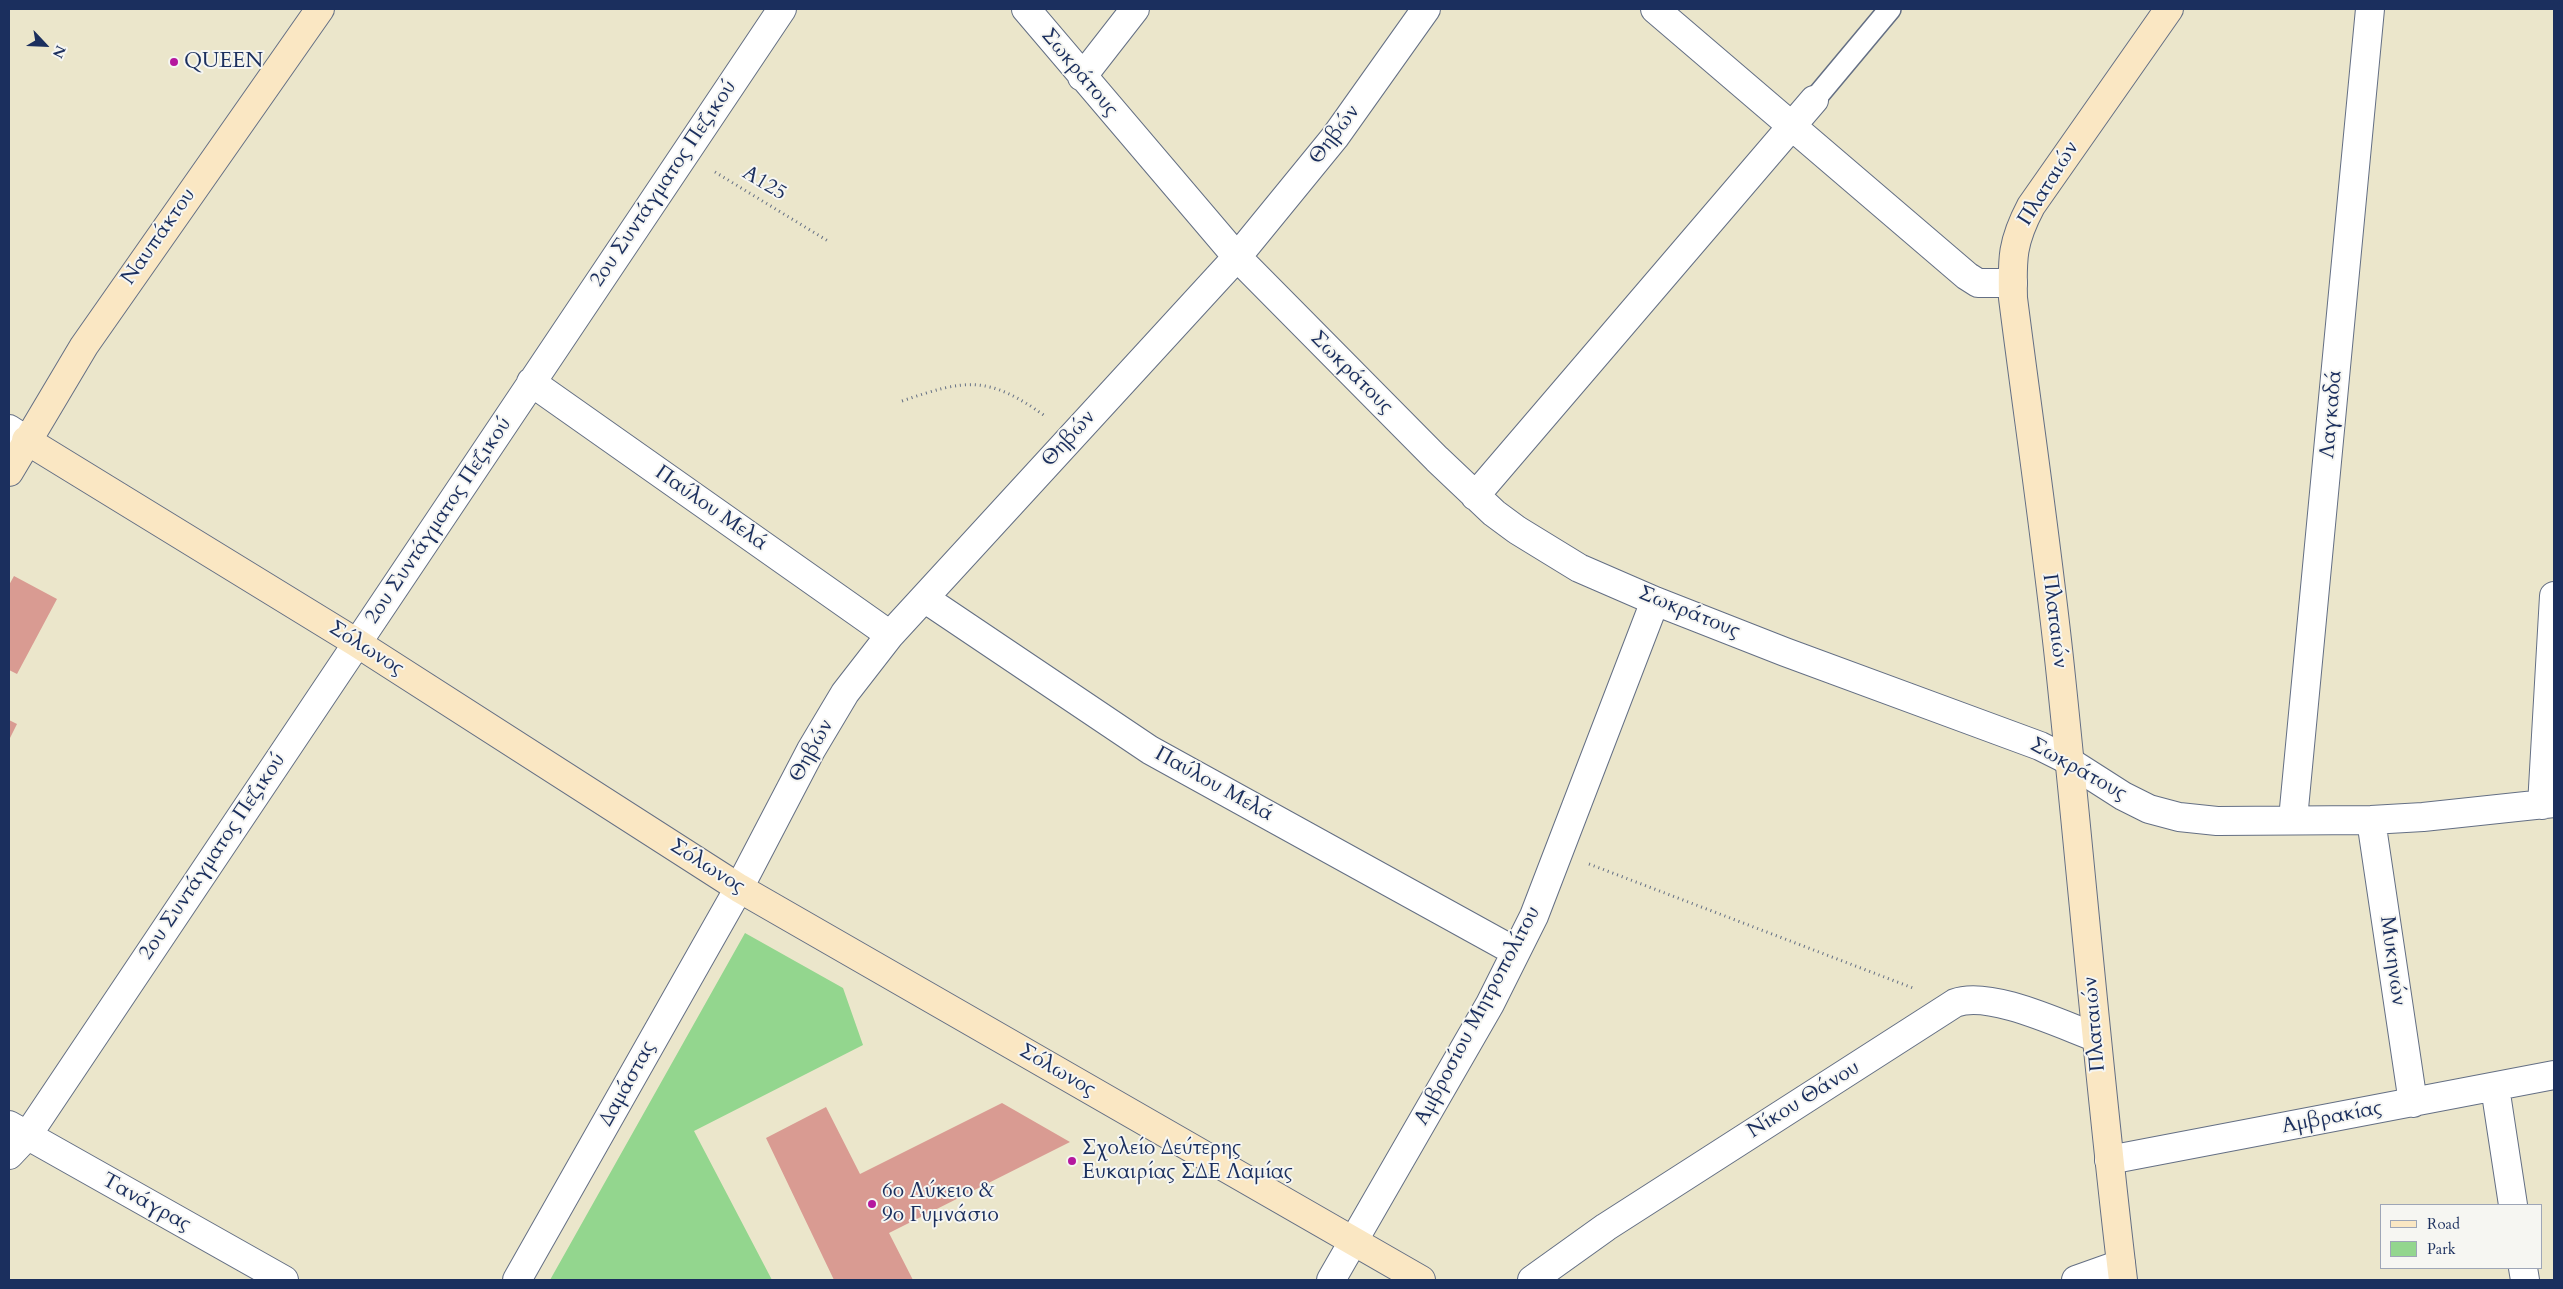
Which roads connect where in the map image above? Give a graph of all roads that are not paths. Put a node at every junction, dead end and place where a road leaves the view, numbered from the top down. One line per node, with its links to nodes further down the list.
1 (320, 9): 16 (street, Ναυπάκτου)
2 (782, 9): 15 (street, 2ου Συντάγματος Πεζικού)
3 (1026, 9): 10 (street, Σωκράτους)
4 (1135, 9): 10 (street)
5 (1426, 9): 13 (street, Θηβών)
6 (1655, 9): 12 (street)
7 (1890, 9): 11 (lane)
8 (2169, 9): 14 (street, Πλαταιών)
9 (2370, 9): 26 (street, Λαγκαδά)
10 (1082, 77): 13 (street, Σωκράτους)
11 (1814, 100): 12 (street)
12 (1792, 126): 14 (street); 18 (street)
13 (1237, 257): 18 (street, Σωκράτους); 20 (street, Θηβών)
14 (2013, 283): 24 (street, Πλαταιών)
15 (531, 382): 22 (street, Παύλου Μελά); 23 (street, 2ου Συντάγματος Πεζικού)
16 (17, 435): 17 (street, Ναυπάκτου); 23 (street, Σόλωνος)
17 (9, 472)
18 (1475, 496): 21 (street, Σωκράτους)
19 (2554, 596): 25 (street)
20 (924, 598): 22 (street, Θηβών); 29 (street, Παύλου Μελά)
21 (1655, 601): 24 (street, Σωκράτους); 29 (street, Αμβροσίου Μητροπολίτου)
22 (890, 635): 28 (street, Θηβών)
23 (357, 643): 28 (street, Σόλωνος); 34 (street, 2ου Συντάγματος Πεζικού)
24 (2068, 761): 26 (street, Σωκράτους); 30 (street, Πλαταιών)
25 (2548, 804): 27 (street, Σωκράτους)
26 (2293, 819): 27 (street, Σωκράτους)
27 (2371, 820): 33 (street, Μυκηνών)
28 (739, 888): 37 (street, Σόλωνος); 40 (street, Δαμάστας)
29 (1516, 952): 37 (street, Αμβροσίου Μητροπολίτου)
30 (2095, 1037): 35 (street, Πλαταιών); 43 (street, Νίκου Θάνου)
31 (2554, 1075): 32 (street, Αμβρακίας)
32 (2494, 1088): 33 (street, Αμβρακίας); 36 (street)
33 (2413, 1103): 35 (street, Αμβρακίας)
34 (15, 1139): 39 (street, Τανάγρας)
35 (2109, 1160): 38 (street, Πλαταιών)
36 (2513, 1204)
37 (1354, 1241): 41 (street, Αμβροσίου Μητροπολίτου); 42 (street, Σόλωνος)
38 (2122, 1272): 44 (street)
39 (284, 1280)
40 (518, 1280)
41 (1331, 1280)
42 (1421, 1280)
43 (1532, 1280)
44 (2076, 1280)

